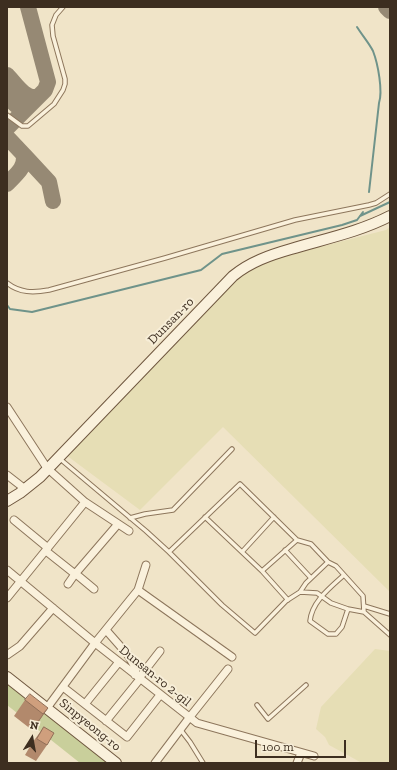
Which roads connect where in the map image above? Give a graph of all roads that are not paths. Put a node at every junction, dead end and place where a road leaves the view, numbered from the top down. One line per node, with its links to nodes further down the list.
1 (63, 7): 2 (lane)
2 (7, 115)
3 (390, 194): 5 (lane)
4 (390, 216): 8 (street, Dunsan-ro)
5 (7, 282)
6 (7, 407): 9 (street)
7 (232, 449): 16 (lane)
8 (58, 457): 9 (street, Dunsan-ro); 16 (lane)
9 (47, 468): 11 (street, Dunsan-ro); 13 (street)
10 (7, 475): 11 (street)
11 (25, 489): 12 (street, Dunsan-ro)
12 (7, 501)
13 (85, 502): 18 (street); 21 (street)
14 (205, 517): 15 (lane); 23 (lane); 24 (lane)
15 (274, 517): 20 (lane); 24 (lane)
16 (130, 518): 23 (lane)
17 (14, 520): 21 (street)
18 (118, 524): 19 (street); 29 (street)
19 (129, 531)
20 (297, 540): 22 (lane); 25 (lane)
21 (47, 550): 29 (street); 32 (street)
22 (285, 550): 28 (lane); 31 (lane)
23 (169, 552): 39 (lane)
24 (242, 552): 28 (lane)
25 (328, 562): 30 (lane); 31 (lane)
26 (146, 565): 35 (street)
27 (7, 570): 32 (street, Dunsan-ro 2-gil)
28 (262, 571): 39 (lane)
29 (76, 574): 33 (street); 34 (street)
30 (344, 575): 37 (lane); 40 (lane)
31 (311, 578): 36 (lane)
32 (21, 582): 38 (street); 41 (street, Dunsan-ro 2-gil)
33 (68, 584)
34 (94, 589)
35 (138, 590): 45 (street); 50 (street)
36 (300, 592): 37 (lane); 39 (lane)
37 (321, 596): 42 (lane); 42 (lane)
38 (7, 598)
39 (288, 600)
40 (364, 606): 43 (lane); 44 (lane)
41 (53, 608): 47 (street, Dunsan-ro 2-gil); 49 (street)
42 (348, 609): 43 (lane)
43 (364, 612): 46 (lane)
44 (390, 614)
45 (106, 630): 47 (street); 54 (street)
46 (390, 635)
47 (95, 643): 51 (street, Dunsan-ro 2-gil); 56 (street)
48 (160, 651): 54 (street)
49 (7, 655)
50 (232, 657)
51 (119, 662): 54 (street, Dunsan-ro 2-gil); 58 (street)
52 (228, 668): 61 (street, Dunsan-ro 2-gil)
53 (7, 677): 60 (street, Sinpyeong-ro)
54 (138, 677): 57 (street, Dunsan-ro 2-gil); 62 (street)
55 (306, 685): 59 (lane)
56 (63, 687): 58 (street); 60 (street, Sinpyeong-ro)
57 (160, 695): 61 (street, Dunsan-ro 2-gil); 62 (street)
58 (85, 704): 62 (street)
59 (257, 705)
60 (47, 708): 66 (street, Sinpyeong-ro)
61 (189, 718): 63 (street); 64 (street)
62 (106, 721)
63 (180, 730): 67 (street); 68 (lane)
64 (302, 753): 65 (street); 69 (street)
65 (314, 756)
66 (116, 763)
67 (155, 763)
68 (203, 763)
69 (297, 763)

